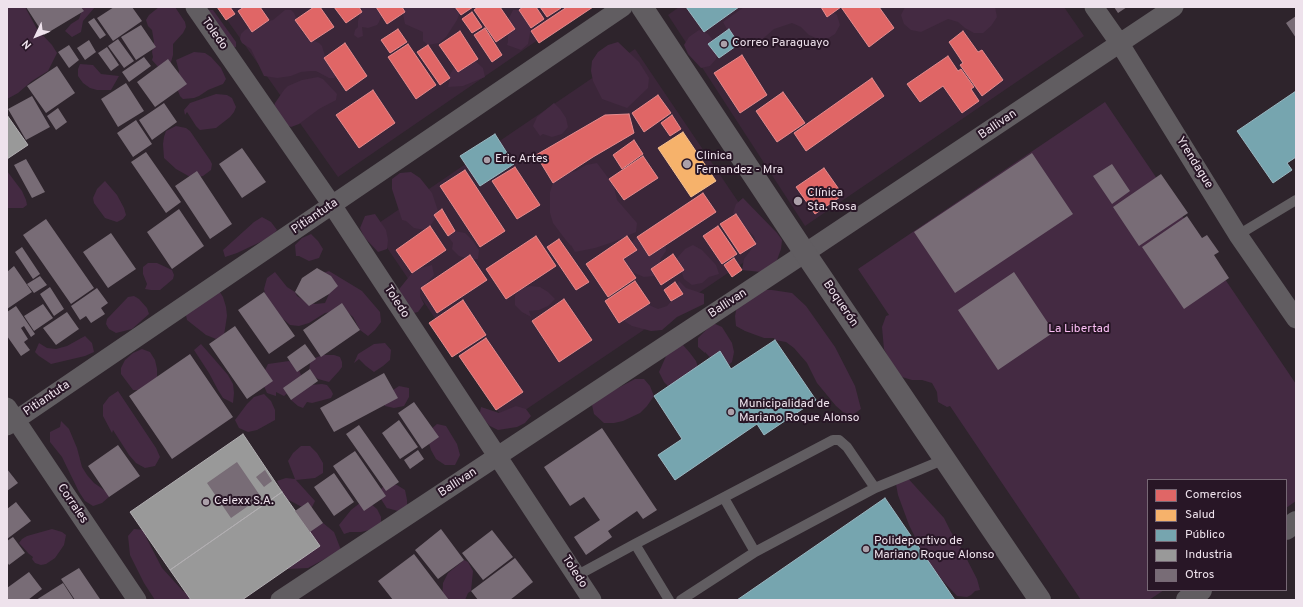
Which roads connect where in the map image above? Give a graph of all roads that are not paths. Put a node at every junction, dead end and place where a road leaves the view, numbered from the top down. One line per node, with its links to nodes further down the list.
1 (195, 7): 8 (street, Toledo)
2 (622, 7): 8 (street, Pitiantuta)
3 (642, 7): 10 (street, Boquerón)
4 (1094, 7): 6 (street, Yrendague)
5 (1174, 7): 6 (street, Ballivan)
6 (1120, 44): 9 (street, Yrendague); 10 (street, Ballivan)
7 (1296, 200): 9 (lane)
8 (332, 205): 12 (street, Pitiantuta); 13 (street, Toledo)
9 (1238, 234): 11 (street, Yrendague)
10 (806, 253): 13 (street, Ballivan); 14 (street, Boquerón)
11 (1296, 319)
12 (10, 418): 23 (street, Corrales)
13 (498, 456): 21 (street, Toledo); 24 (street, Ballivan)
14 (944, 458): 15 (lane); 28 (street, Boquerón)
15 (875, 488): 16 (lane); 20 (lane)
16 (724, 498): 19 (lane); 20 (lane)
17 (1296, 522): 18 (street)
18 (1287, 528)
19 (635, 544): 21 (lane); 26 (lane)
20 (755, 552): 27 (lane)
21 (576, 576): 25 (street, Toledo)
22 (1200, 591): 29 (street)
23 (137, 600)
24 (280, 600)
25 (592, 600)
26 (669, 600)
27 (681, 600)
28 (1040, 600)
29 (1187, 600)

